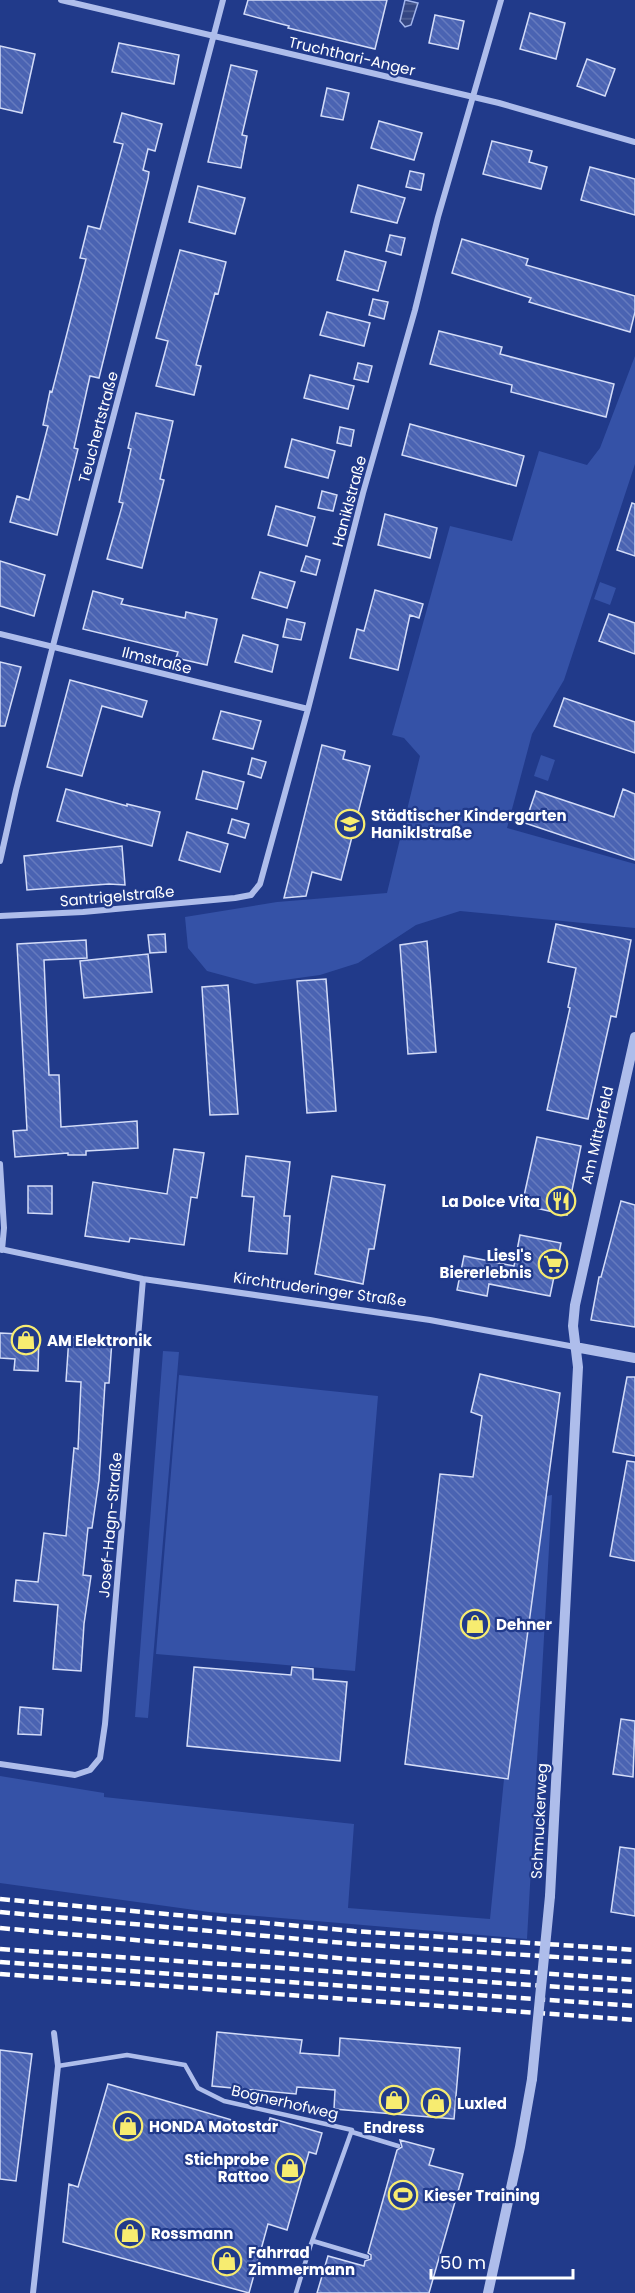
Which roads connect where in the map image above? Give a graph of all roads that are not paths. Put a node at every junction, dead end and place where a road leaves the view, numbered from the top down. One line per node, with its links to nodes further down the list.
1 (61, 0): 4 (street, Truchthari-Anger)
2 (223, 0): 4 (street, Teuchertstraße)
3 (501, 0): 5 (street, Haniklstraße)
4 (213, 36): 5 (street, Truchthari-Anger); 8 (street, Teuchertstraße)
5 (473, 97): 6 (street, Truchthari-Anger); 9 (street, Haniklstraße)
6 (635, 142)
7 (0, 634): 8 (street, Ilmstraße)
8 (52, 647): 9 (street, Ilmstraße); 10 (street, Teuchertstraße)
9 (308, 710): 11 (street, Haniklstraße)
10 (0, 861)
11 (235, 898): 12 (street, Santrigelstraße)
12 (0, 916)
13 (635, 1037): 17 (street, Am Mitterfeld)
14 (0, 1164): 15 (street)
15 (1, 1250): 16 (street, Kirchtruderinger Straße)
16 (143, 1280): 17 (street, Kirchtruderinger Straße); 19 (street, Josef-Hagn-Straße)
17 (575, 1347): 18 (street, Kirchtruderinger Straße); 28 (street, Schmuckerweg, bridge)
18 (635, 1358)
19 (0, 1764)
20 (54, 2033): 21 (street)
21 (58, 2066): 22 (lane, Bognerhofweg); 26 (street)
22 (352, 2132): 23 (lane); 24 (lane, Bognerhofweg)
23 (398, 2146)
24 (313, 2241): 25 (lane); 27 (lane, Bognerhofweg)
25 (367, 2257)
26 (33, 2293)
27 (296, 2293)
28 (488, 2293)

